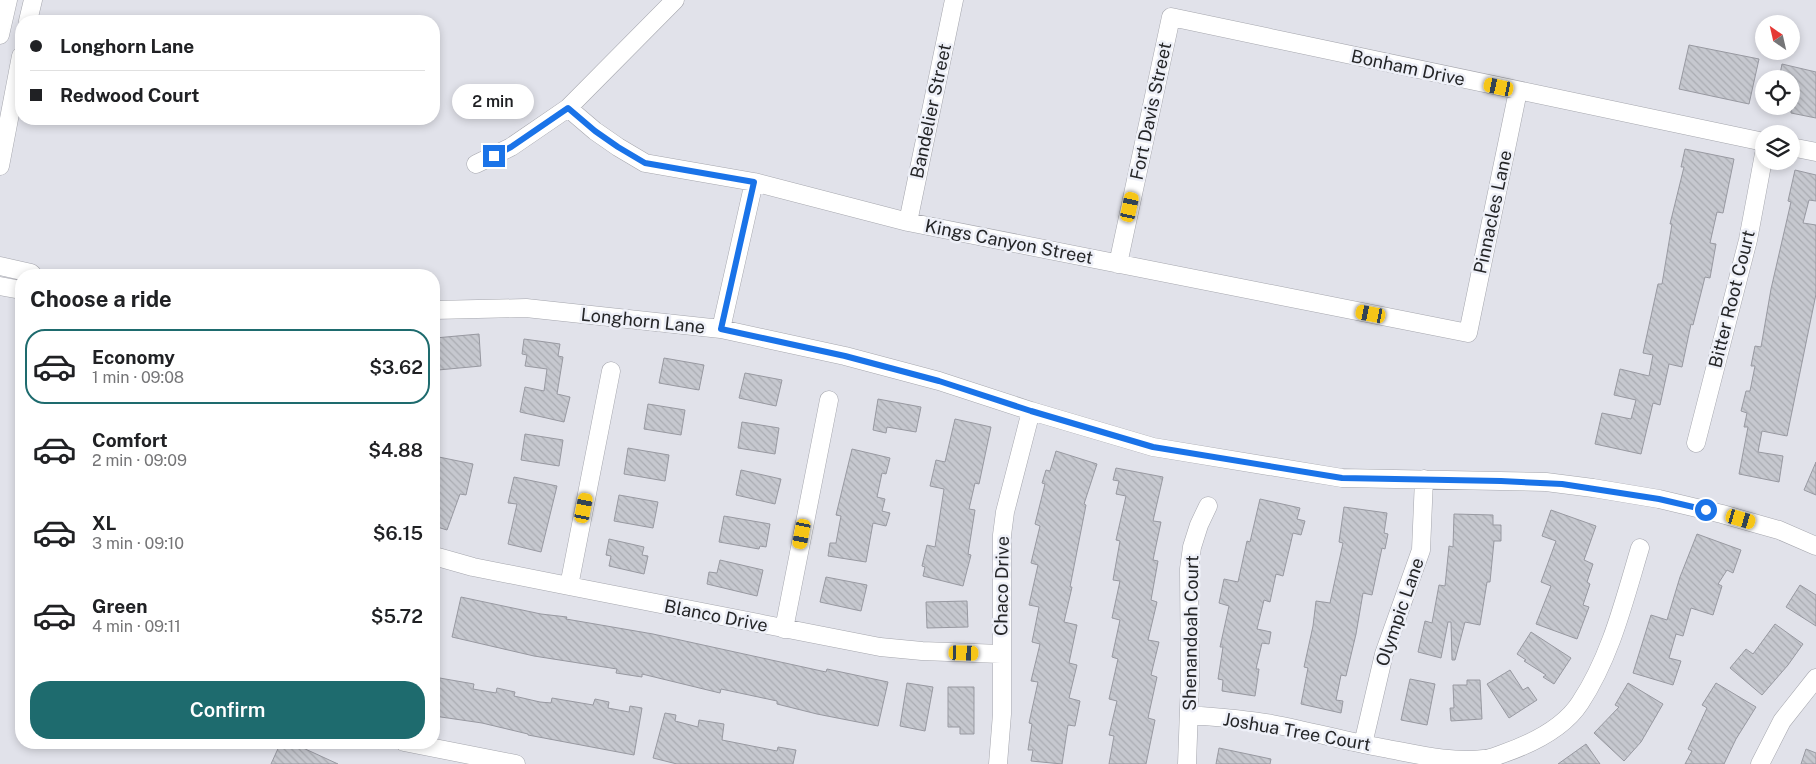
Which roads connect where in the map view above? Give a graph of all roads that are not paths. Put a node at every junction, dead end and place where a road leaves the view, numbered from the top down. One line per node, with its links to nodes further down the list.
1 (8, 0): 7 (street)
2 (33, 0): 5 (street)
3 (676, 0): 10 (street)
4 (954, 0): 18 (street, Bandelier Street)
5 (29, 15)
6 (1170, 17): 9 (street, Bonham Drive); 19 (street, Fort Davis Street)
7 (0, 36)
8 (15, 87): 15 (street)
9 (1518, 91): 11 (street, Bonham Drive); 26 (street, Pinnacles Lane)
10 (568, 108): 14 (street); 17 (street, Kings Canyon Street)
11 (1755, 140)
12 (1800, 149): 13 (street)
13 (1816, 152)
14 (476, 164)
15 (0, 166)
16 (1761, 170): 30 (street, Bitter Root Court)
17 (754, 182): 18 (street, Kings Canyon Street); 25 (street)
18 (908, 222): 19 (street, Kings Canyon Street)
19 (1118, 264): 26 (street, Kings Canyon Street)
20 (0, 266): 21 (street)
21 (15, 269)
22 (0, 286): 23 (street)
23 (15, 289)
24 (440, 310): 25 (street, Longhorn Lane)
25 (721, 329): 29 (street, Longhorn Lane)
26 (1468, 334)
27 (611, 371): 36 (street)
28 (829, 400): 37 (street)
29 (1031, 411): 31 (street, Longhorn Lane); 38 (street, Chaco Drive)
30 (1696, 444)
31 (1424, 479): 33 (street, Longhorn Lane); 41 (street, Olympic Lane)
32 (1208, 506): 40 (street, Shenandoah Court)
33 (1816, 546)
34 (1640, 548): 41 (street, Joshua Tree Court)
35 (440, 558): 36 (street, Blanco Drive)
36 (569, 586): 37 (street, Blanco Drive)
37 (784, 629): 38 (street, Blanco Drive)
38 (1001, 654): 44 (street, Chaco Drive)
39 (1816, 678): 46 (street)
40 (1189, 715): 41 (street, Joshua Tree Court); 45 (street, Shenandoah Court)
41 (1364, 744)
42 (439, 749): 43 (street)
43 (510, 763)
44 (998, 764)
45 (1187, 764)
46 (1760, 764)

